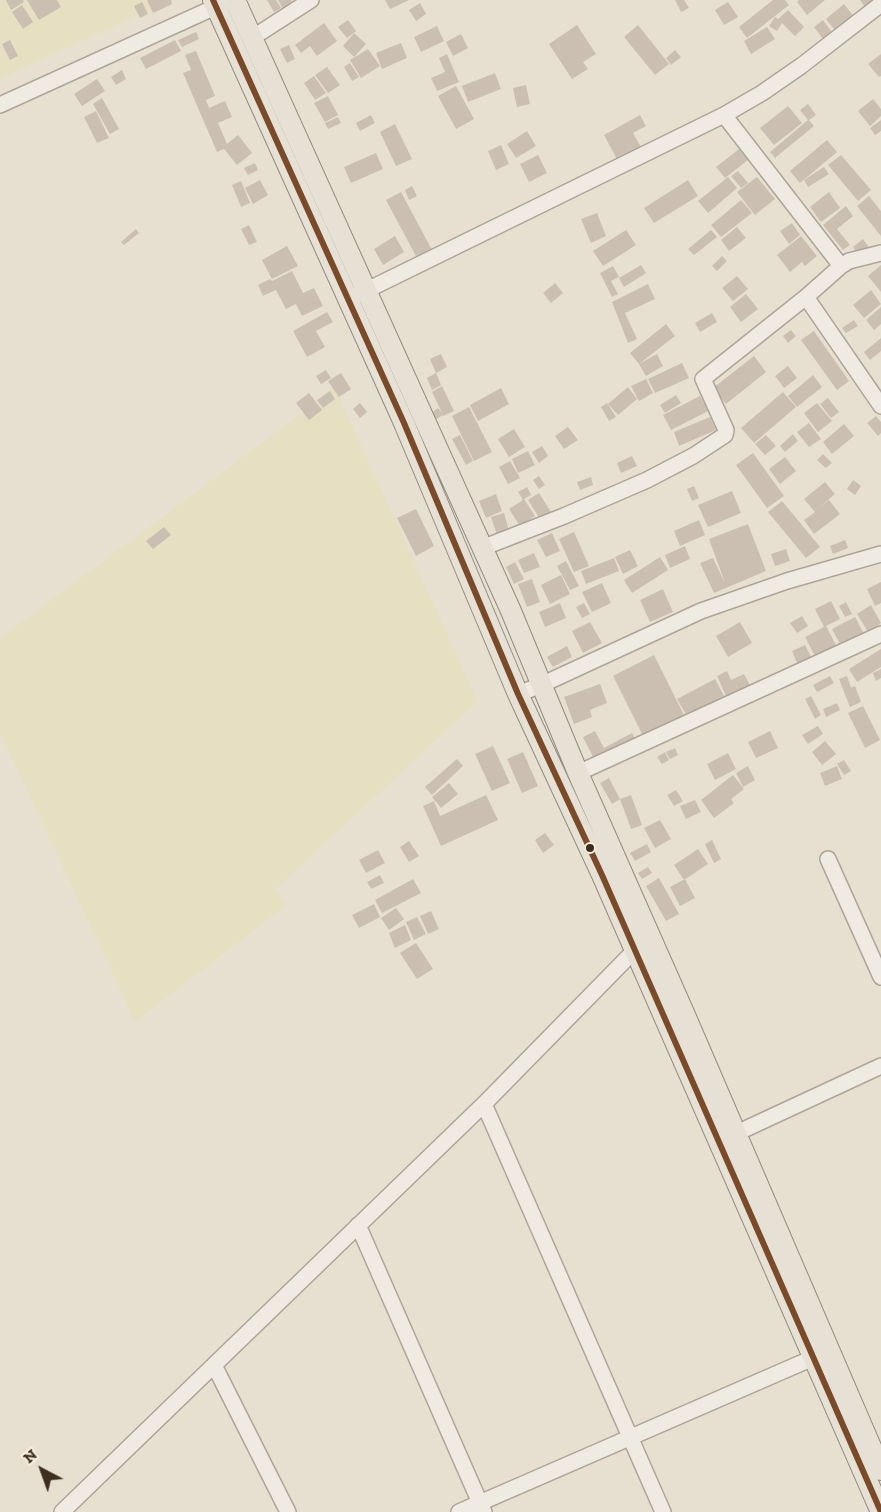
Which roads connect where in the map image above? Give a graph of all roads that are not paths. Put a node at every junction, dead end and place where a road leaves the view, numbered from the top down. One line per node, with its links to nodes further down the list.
1 (311, 0): 4 (street)
2 (224, 2): 4 (main road); 5 (street); 11 (main road)
3 (881, 4): 6 (street)
4 (252, 38): 9 (main road)
5 (0, 105)
6 (724, 115): 8 (street); 9 (street)
7 (881, 253): 8 (street)
8 (840, 266): 10 (street)
9 (368, 290): 11 (street); 13 (main road)
10 (806, 297): 12 (street); 13 (street)
11 (348, 299): 17 (main road)
12 (881, 406)
13 (482, 548): 16 (main road)
14 (881, 554): 16 (street)
15 (881, 634): 18 (street)
16 (541, 685): 17 (street); 18 (main road)
17 (518, 694): 21 (main road)
18 (578, 774): 20 (main road)
19 (828, 859): 22 (street)
20 (652, 941): 21 (street); 25 (main road)
21 (635, 951): 24 (street); 25 (main road)
22 (881, 977)
23 (881, 1066): 25 (street)
24 (484, 1104): 26 (street); 29 (street)
25 (726, 1138): 27 (main road)
26 (358, 1225): 28 (street); 32 (street)
27 (821, 1354): 29 (street); 30 (main road); 31 (main road)
28 (214, 1365): 33 (street); 34 (street)
29 (630, 1437): 32 (street); 36 (street)
30 (881, 1470)
31 (876, 1486): 37 (main road)
32 (482, 1508): 35 (street)
33 (62, 1512)
34 (288, 1512)
35 (459, 1512)
36 (663, 1512)
37 (881, 1512)

